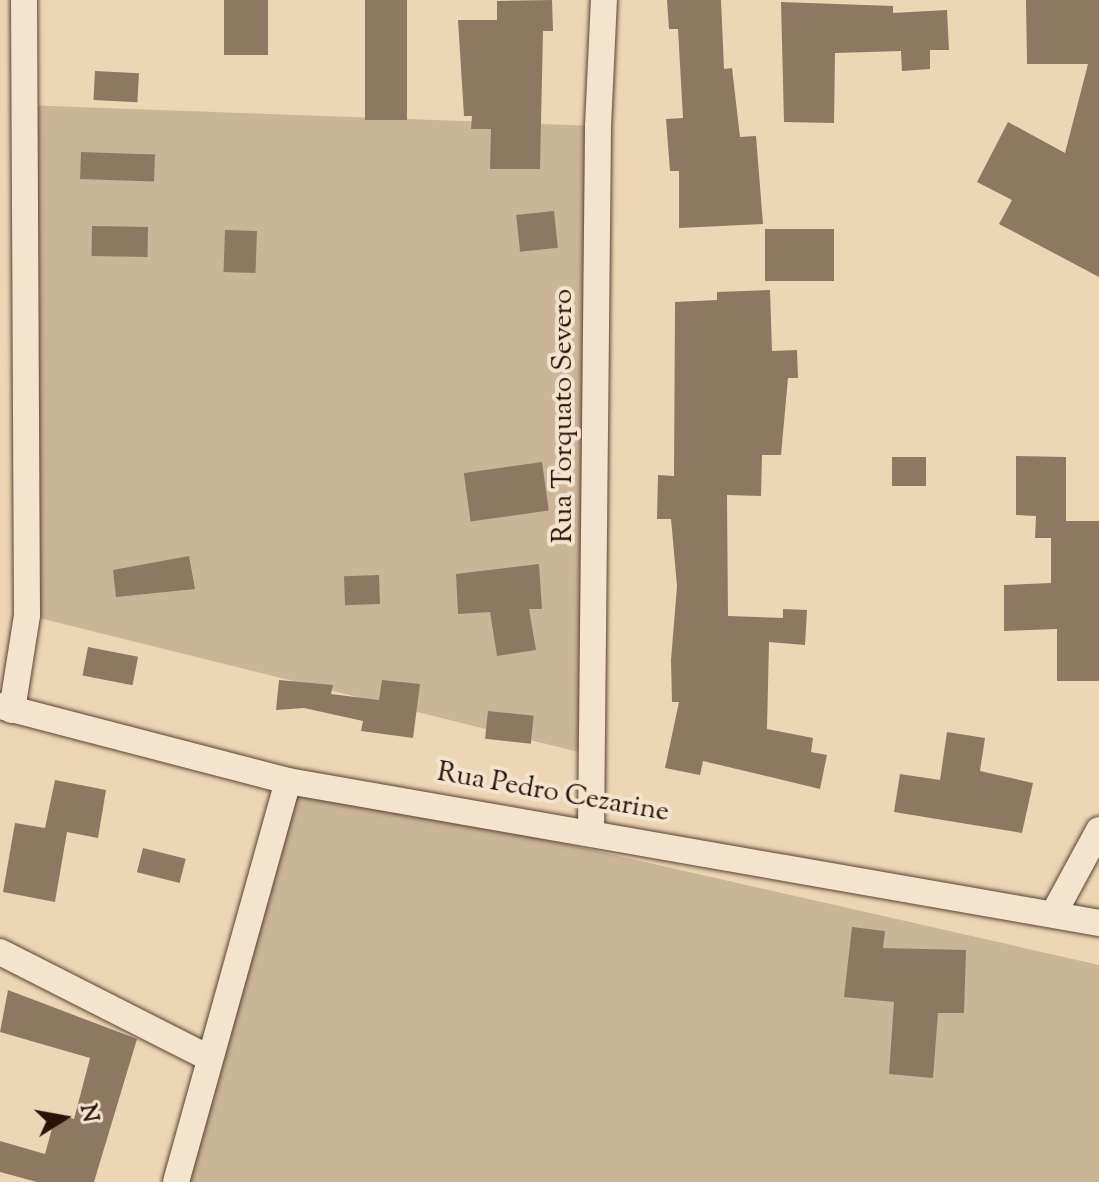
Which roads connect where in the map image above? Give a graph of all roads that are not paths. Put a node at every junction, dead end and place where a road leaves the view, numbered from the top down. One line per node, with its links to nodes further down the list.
1 (24, 0): 3 (street)
2 (604, 0): 6 (street, Rua Torquato Severo)
3 (6, 708): 4 (street, Rua Pedro Cezarine)
4 (288, 781): 6 (street, Rua Pedro Cezarine); 10 (street)
5 (1099, 830): 7 (street)
6 (591, 832): 7 (street, Rua Pedro Cezarine)
7 (1055, 911): 8 (street, Rua Pedro Cezarine)
8 (1099, 923)
9 (0, 952): 10 (street)
10 (209, 1058): 11 (street)
11 (176, 1182)

